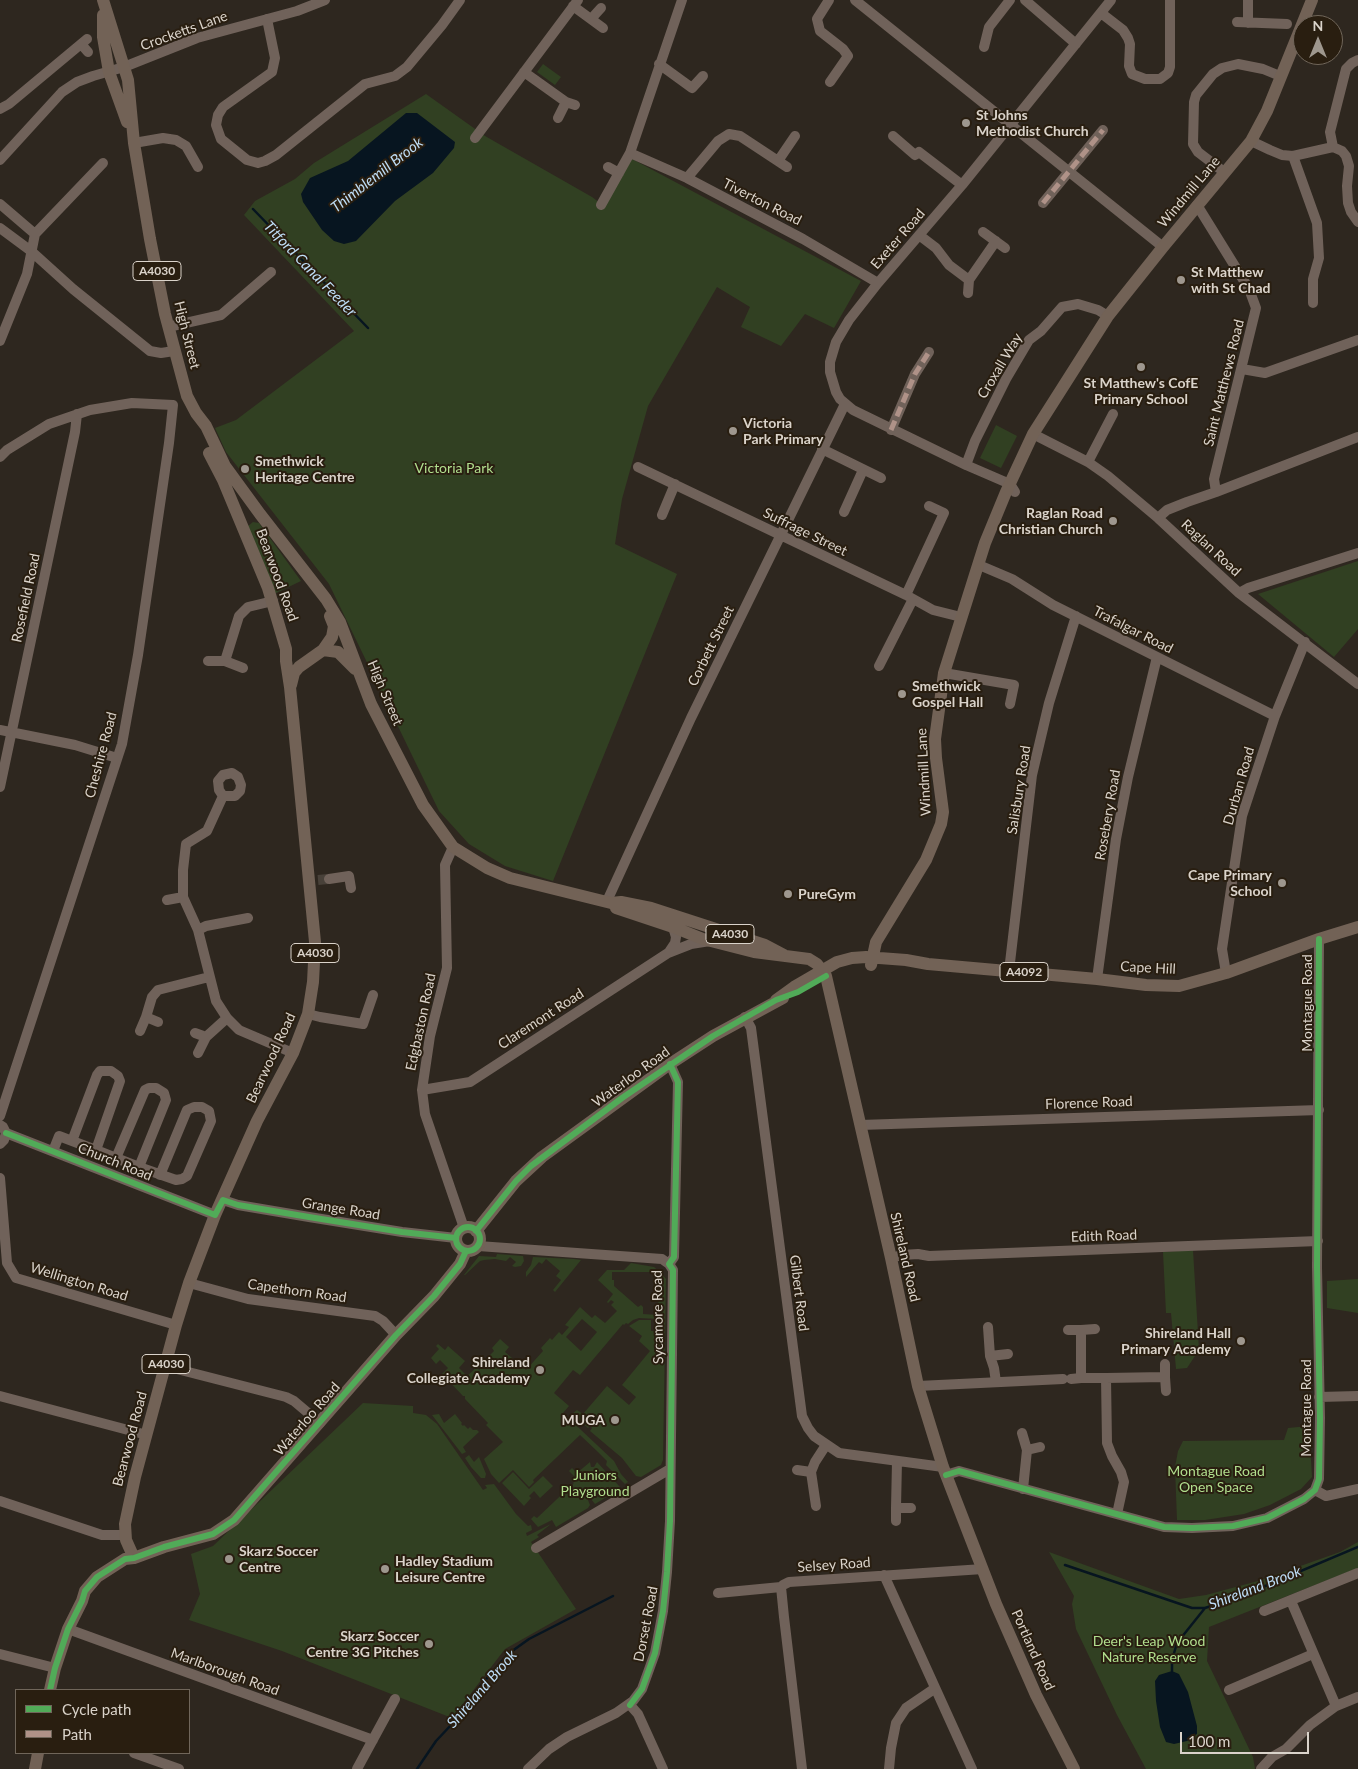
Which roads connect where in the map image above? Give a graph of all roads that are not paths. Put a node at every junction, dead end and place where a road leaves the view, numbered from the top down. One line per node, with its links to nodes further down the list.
1 (323, 0): 16 (street, Crocketts Lane)
2 (460, 0): 16 (street)
3 (682, 0): 26 (street)
4 (829, 0): 32 (street)
5 (854, 0): 35 (street)
6 (1010, 0): 24 (street)
7 (1025, 0): 22 (street)
8 (1111, 0): 15 (street, Exeter Road)
9 (1170, 0): 15 (street)
10 (1248, 0): 19 (street)
11 (1312, 0): 31 (main road, Windmill Lane)
12 (103, 2): 27 (main road, High Street / A4030); 28 (main road, High Street / A4030)
13 (576, 3): 17 (street); 29 (street)
14 (601, 8): 17 (street)
15 (1101, 12): 22 (street, Exeter Road)
16 (266, 19): 27 (street, Crocketts Lane)
17 (591, 19): 21 (street)
18 (1237, 22): 19 (street)
19 (1248, 23): 20 (street)
20 (1287, 24)
21 (603, 28)
22 (1076, 44): 35 (street, Exeter Road)
23 (85, 45): 33 (street)
24 (984, 47)
25 (1358, 60): 42 (street)
26 (659, 64): 30 (street); 43 (street)
27 (124, 67): 28 (street, Crocketts Lane); 41 (main road, High Street / A4030)
28 (109, 72): 41 (main road, High Street / A4030); 45 (street, Crocketts Lane)
29 (524, 72): 34 (street); 39 (street)
30 (703, 76)
31 (1280, 76): 40 (main road, Windmill Lane); 50 (street)
32 (830, 82)
33 (0, 109)
34 (558, 118)
35 (1010, 124): 49 (street); 53 (street, Exeter Road)
36 (1103, 130): 49 (street)
37 (795, 136): 52 (street)
38 (893, 136): 53 (street)
39 (475, 138)
40 (1251, 141): 44 (street); 50 (main road, Windmill Lane)
41 (134, 143): 47 (street); 73 (main road, High Street / A4030)
42 (1333, 147): 44 (street); 58 (street)
43 (630, 153): 51 (street); 52 (street, Tiverton Road)
44 (1293, 156): 71 (street)
45 (0, 160)
46 (103, 163): 61 (street)
47 (198, 167)
48 (608, 167): 51 (street)
49 (1068, 172): 54 (street); 64 (street)
50 (1224, 172): 57 (main road, Windmill Lane)
51 (619, 173): 56 (street)
52 (687, 178): 69 (street, Tiverton Road)
53 (962, 185): 62 (street, Exeter Road)
54 (1043, 203)
55 (0, 204): 61 (street)
56 (601, 205)
57 (1197, 205): 64 (main road, Windmill Lane); 78 (street, Saint Matthews Road)
58 (1358, 222)
59 (0, 228): 66 (street)
60 (983, 232): 63 (street)
61 (35, 234): 66 (street)
62 (919, 235): 68 (street); 69 (street, Exeter Road)
63 (996, 241): 65 (street); 68 (street)
64 (1162, 247): 72 (main road, Windmill Lane)
65 (1005, 248)
66 (31, 250): 75 (street); 76 (street)
67 (271, 272): 73 (street)
68 (969, 280): 70 (street)
69 (878, 282): 80 (street, Exeter Road)
70 (968, 293)
71 (1313, 303)
72 (1108, 316): 86 (main road, Windmill Lane); 91 (street, Croxall Way)
73 (168, 327): 76 (main road, High Street / A4030)
74 (1358, 340): 78 (street)
75 (0, 341)
76 (174, 351): 79 (main road, High Street / A4030)
77 (929, 352): 85 (street)
78 (1242, 369): 98 (street, Saint Matthews Road)
79 (187, 396): 81 (street); 82 (main road, High Street / A4030)
80 (845, 404): 85 (street); 88 (street, Corbett Street)
81 (173, 405): 83 (street); 132 (street, Cheshire Road)
82 (196, 413): 97 (main road, High Street / A4030); 99 (main road, High Street / A4030)
83 (77, 414): 89 (street); 131 (street, Rosefield Road)
84 (1113, 414): 90 (street)
85 (892, 430): 91 (street)
86 (1037, 436): 90 (street, Raglan Road); 96 (main road, Windmill Lane); 96 (main road, Windmill Lane)
87 (1358, 437): 98 (street)
88 (822, 449): 93 (street); 106 (street, Corbett Street)
89 (0, 457)
90 (1088, 462): 104 (street, Raglan Road)
91 (966, 465): 96 (street)
92 (638, 467): 95 (street, Suffrage Street)
93 (863, 470): 94 (street); 101 (street)
94 (881, 478)
95 (676, 484): 103 (street); 106 (street, Suffrage Street)
96 (1012, 488): 108 (main road, Windmill Lane)
97 (242, 490): 99 (main road); 102 (main road, High Street / A4030)
98 (1216, 492): 104 (street)
99 (230, 497): 105 (main road, Bearwood Road / A4030)
100 (930, 506): 111 (street)
101 (844, 512)
102 (260, 514): 105 (main road); 109 (main road, High Street / A4030)
103 (662, 515)
104 (1158, 518): 110 (street, Raglan Road)
105 (244, 530): 112 (main road, Bearwood Road / A4030)
106 (781, 535): 111 (street, Suffrage Street); 140 (street, Corbett Street)
107 (1358, 553): 110 (street)
108 (979, 565): 113 (street, Trafalgar Road); 114 (main road, Windmill Lane)
109 (308, 576): 117 (main road, A4030); 125 (main road, High Street / A4030)
110 (1240, 594): 115 (street, Raglan Road)
111 (909, 597): 114 (street, Suffrage Street); 122 (street)
112 (273, 602): 116 (main road, Bearwood Road / A4030); 121 (street)
113 (1076, 616): 118 (street, Trafalgar Road); 151 (street, Salisbury Road)
114 (961, 618): 124 (main road, Windmill Lane)
115 (1305, 642): 126 (street, Raglan Road); 129 (street, Durban Road)
116 (286, 649): 119 (main road); 127 (main road, Bearwood Road / A4030)
117 (323, 650): 119 (main road, A4030); 125 (main road, A4030)
118 (1157, 657): 129 (street, Trafalgar Road); 155 (street, Rosebery Road)
119 (307, 661): 127 (main road, A4030)
120 (208, 662): 121 (street)
121 (225, 662): 123 (street)
122 (879, 666)
123 (243, 668)
124 (944, 673): 128 (street); 150 (main road, Windmill Lane)
125 (360, 675): 135 (main road, High Street / A4030)
126 (1358, 684)
127 (290, 687): 157 (main road, Bearwood Road / A4030)
128 (1010, 704)
129 (1275, 716): 153 (street, Durban Road)
130 (0, 730): 131 (street)
131 (12, 732): 132 (street); 133 (street, Rosefield Road)
132 (117, 758): 170 (street, Cheshire Road)
133 (0, 787)
134 (223, 796): 138 (street)
135 (453, 847): 140 (main road, High Street / A4030); 168 (street, Edgbaston Road)
136 (329, 879): 137 (street)
137 (351, 888)
138 (183, 897): 139 (street); 145 (street)
139 (167, 900)
140 (609, 902): 142 (main road, High Street / A4030)
141 (248, 918): 145 (street)
142 (674, 921): 143 (main road); 147 (main road, A4030); 148 (street)
143 (696, 923): 147 (main road); 149 (main road, A4030)
144 (1358, 927): 146 (main road, Cape Hill / A4092)
145 (198, 930): 154 (street)
146 (1319, 939): 153 (main road, Cape Hill / A4092); 169 (street, Montague Road)
147 (712, 941): 148 (street, Claremont Road); 149 (main road, A4030)
148 (668, 953): 168 (street, Claremont Road)
149 (784, 955): 152 (main road, A4030)
150 (871, 961): 151 (main road, Cape Hill / A4092); 152 (main road, Cape Hill / A4092)
151 (1009, 971): 155 (main road, Cape Hill / A4092)
152 (824, 973): 159 (main road, Waterloo Road / A4092); 171 (main road, Shireland Road)
153 (1226, 973): 155 (main road, Cape Hill / A4092)
154 (209, 977): 158 (street); 160 (street)
155 (1098, 979)
156 (373, 995): 157 (street)
157 (308, 1014): 166 (main road, Bearwood Road / A4030)
158 (146, 1017): 161 (street); 162 (street)
159 (746, 1017): 167 (main road, Waterloo Road / A4092); 212 (street, Gilbert Road)
160 (227, 1018): 164 (street); 166 (street)
161 (158, 1022)
162 (140, 1031)
163 (194, 1032): 164 (street)
164 (206, 1037): 165 (street)
165 (198, 1053)
166 (293, 1053): 181 (main road, Bearwood Road / A4030)
167 (670, 1064): 183 (main road, Waterloo Road / A4092); 188 (street, Sycamore Road)
168 (422, 1090): 183 (street, Edgbaston Road)
169 (1319, 1110): 171 (street, Florence Road); 184 (street, Montague Road)
170 (0, 1116)
171 (860, 1125): 187 (main road, Shireland Road)
172 (3, 1129): 174 (street); 176 (street, Church Road)
173 (72, 1141): 175 (street); 175 (street); 176 (street)
174 (0, 1144)
175 (96, 1150): 177 (street)
176 (53, 1151): 182 (street, Church Road)
177 (116, 1158): 178 (street); 178 (street)
178 (139, 1167): 179 (street)
179 (160, 1175): 179 (street)
180 (0, 1178): 190 (street, Wellington Road)
181 (222, 1200): 182 (main road, Bearwood Road / A4030); 183 (street, Grange Road)
182 (216, 1215): 189 (main road, Bearwood Road / A4030)
183 (465, 1232): 185 (main road); 186 (main road)
184 (1318, 1241): 187 (street, Edith Road); 208 (street, Montague Road)
185 (478, 1246): 186 (main road); 188 (street)
186 (466, 1251): 195 (main road, Waterloo Road)
187 (891, 1258): 204 (main road, Shireland Road)
188 (669, 1264): 216 (street, Sycamore Road)
189 (189, 1283): 190 (main road, Bearwood Road / A4030); 195 (street, Capethorn Road)
190 (176, 1325): 199 (main road, Bearwood Road / A4030)
191 (988, 1327): 197 (street)
192 (1095, 1329): 194 (street)
193 (1068, 1330): 194 (street)
194 (1081, 1330): 202 (street)
195 (396, 1335): 209 (main road, Waterloo Road)
196 (1008, 1354): 197 (street)
197 (990, 1356): 203 (street)
198 (1165, 1364): 200 (street)
199 (165, 1366): 209 (street); 211 (main road, Bearwood Road / A4030)
200 (1165, 1377): 201 (street); 205 (street)
201 (1106, 1378): 202 (street); 227 (street)
202 (1072, 1379): 203 (street)
203 (996, 1382): 204 (street)
204 (918, 1386): 218 (main road, Shireland Road)
205 (1166, 1391)
206 (0, 1396): 211 (street)
207 (1358, 1396): 208 (street)
208 (1319, 1397): 222 (street, Montague Road)
209 (320, 1423): 232 (main road, Waterloo Road)
210 (1022, 1433): 214 (street)
211 (147, 1435): 229 (main road, Bearwood Road / A4030)
212 (826, 1445): 215 (street, Gilbert Road); 219 (street)
213 (1040, 1446): 214 (street)
214 (1026, 1450): 220 (street)
215 (897, 1461): 218 (street, Gilbert Road); 225 (street)
216 (670, 1469): 231 (street); 234 (street, Sycamore Road)
217 (797, 1470): 219 (street)
218 (945, 1471): 220 (street); 230 (main road, Shireland Road)
219 (811, 1472): 224 (street)
220 (1023, 1488): 227 (street)
221 (1358, 1489): 222 (street)
222 (1315, 1490): 227 (street)
223 (0, 1501): 229 (street)
224 (816, 1506)
225 (896, 1508): 226 (street); 228 (street)
226 (911, 1508)
227 (1117, 1514)
228 (896, 1521)
229 (125, 1535): 232 (main road, Bearwood Road / A4030)
230 (971, 1541): 233 (main road, Portland Road)
231 (536, 1548)
232 (134, 1558): 241 (main road)
233 (983, 1570): 236 (street, Selsey Road); 263 (main road, Portland Road)
234 (667, 1572): 250 (street, Dorset Road)
235 (1358, 1574): 239 (street)
236 (884, 1576): 237 (street, Selsey Road); 246 (street)
237 (781, 1587): 238 (street); 260 (street, Selsey Road)
238 (718, 1593)
239 (1291, 1601): 240 (street); 243 (street)
240 (1264, 1612)
241 (68, 1629): 244 (main road); 252 (street, Marlborough Road)
242 (0, 1654): 244 (street)
243 (1313, 1654): 247 (street); 251 (street)
244 (55, 1668): 245 (main road)
245 (50, 1689)
246 (934, 1689): 261 (street); 262 (street)
247 (1229, 1690)
248 (1358, 1696): 251 (street)
249 (395, 1699): 252 (street)
250 (630, 1705): 258 (street); 259 (street)
251 (1336, 1706): 264 (street)
252 (373, 1740): 257 (street)
253 (38, 1754): 255 (main road)
254 (137, 1754): 256 (street)
255 (35, 1769)
256 (179, 1769)
257 (357, 1769)
258 (528, 1769)
259 (663, 1769)
260 (802, 1769)
261 (889, 1769)
262 (972, 1769)
263 (1074, 1769)
264 (1261, 1769)

